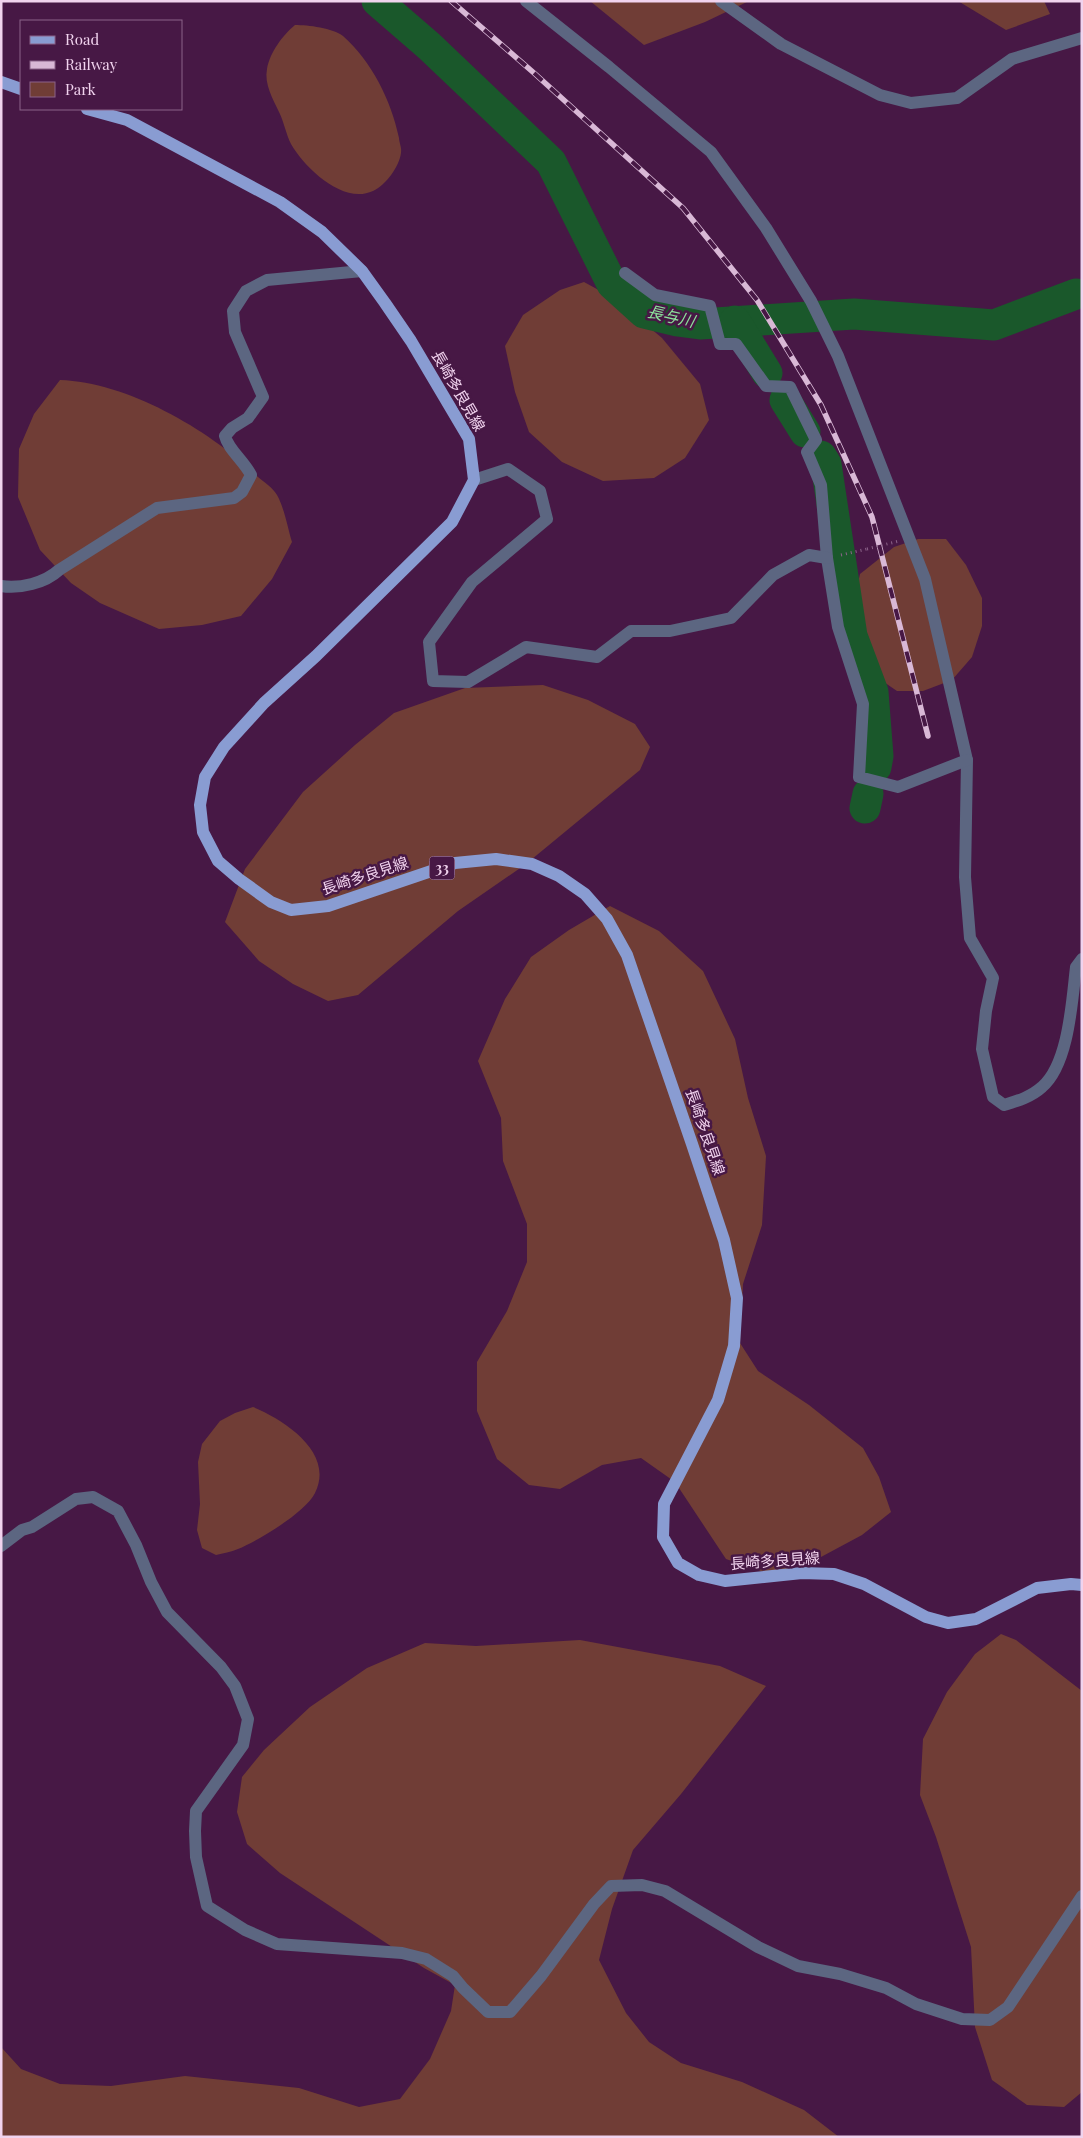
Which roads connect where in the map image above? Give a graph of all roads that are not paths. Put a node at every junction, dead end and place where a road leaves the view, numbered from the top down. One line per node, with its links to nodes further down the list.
1 (526, 1): 12 (street)
2 (721, 1): 3 (street)
3 (1082, 38)
4 (1, 82): 5 (main road)
5 (20, 89)
6 (92, 110): 7 (main road, 長崎多良見線)
7 (362, 271): 9 (main road, 長崎多良見線); 11 (street)
8 (625, 274): 10 (street)
9 (474, 480): 10 (street); 15 (main road, 長崎多良見線 / 33)
10 (830, 557): 12 (street)
11 (1, 586)
12 (967, 760): 13 (street)
13 (1082, 959)
14 (1, 1546): 16 (street)
15 (1082, 1585)
16 (1082, 1896)

